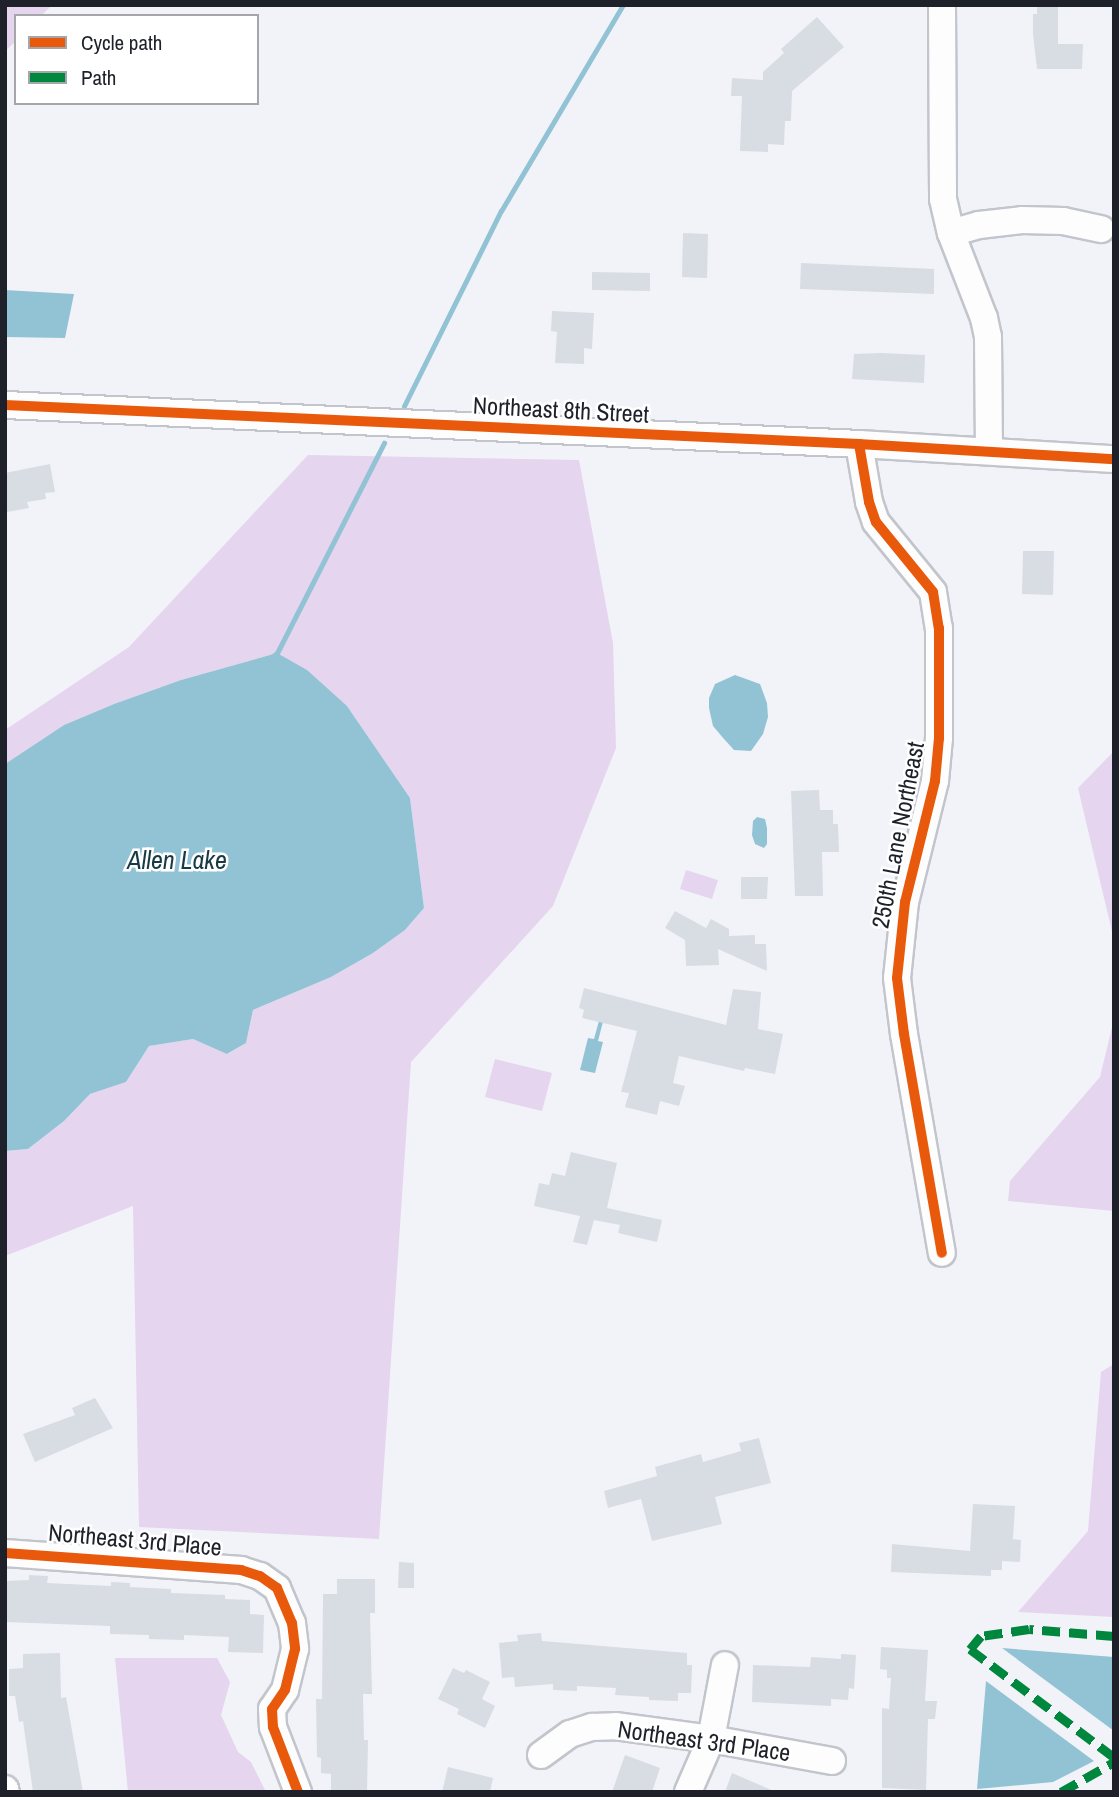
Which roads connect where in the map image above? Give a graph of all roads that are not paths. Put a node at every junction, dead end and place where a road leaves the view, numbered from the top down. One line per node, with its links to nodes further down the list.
1 (942, 5): 3 (street)
2 (1101, 229): 3 (street)
3 (951, 233): 6 (street)
4 (5, 405): 5 (street, Northeast 8th Street)
5 (859, 444): 6 (street, Northeast 8th Street); 8 (street, 250th Lane Northeast)
6 (989, 452): 7 (street, Northeast 8th Street)
7 (1114, 459)
8 (942, 1253)
9 (5, 1553): 14 (street, Northeast 3rd Place)
10 (725, 1665): 11 (street)
11 (711, 1739): 12 (street, Northeast 3rd Place); 13 (street, Northeast 3rd Place); 15 (street)
12 (541, 1755)
13 (832, 1761)
14 (298, 1792)
15 (688, 1792)

